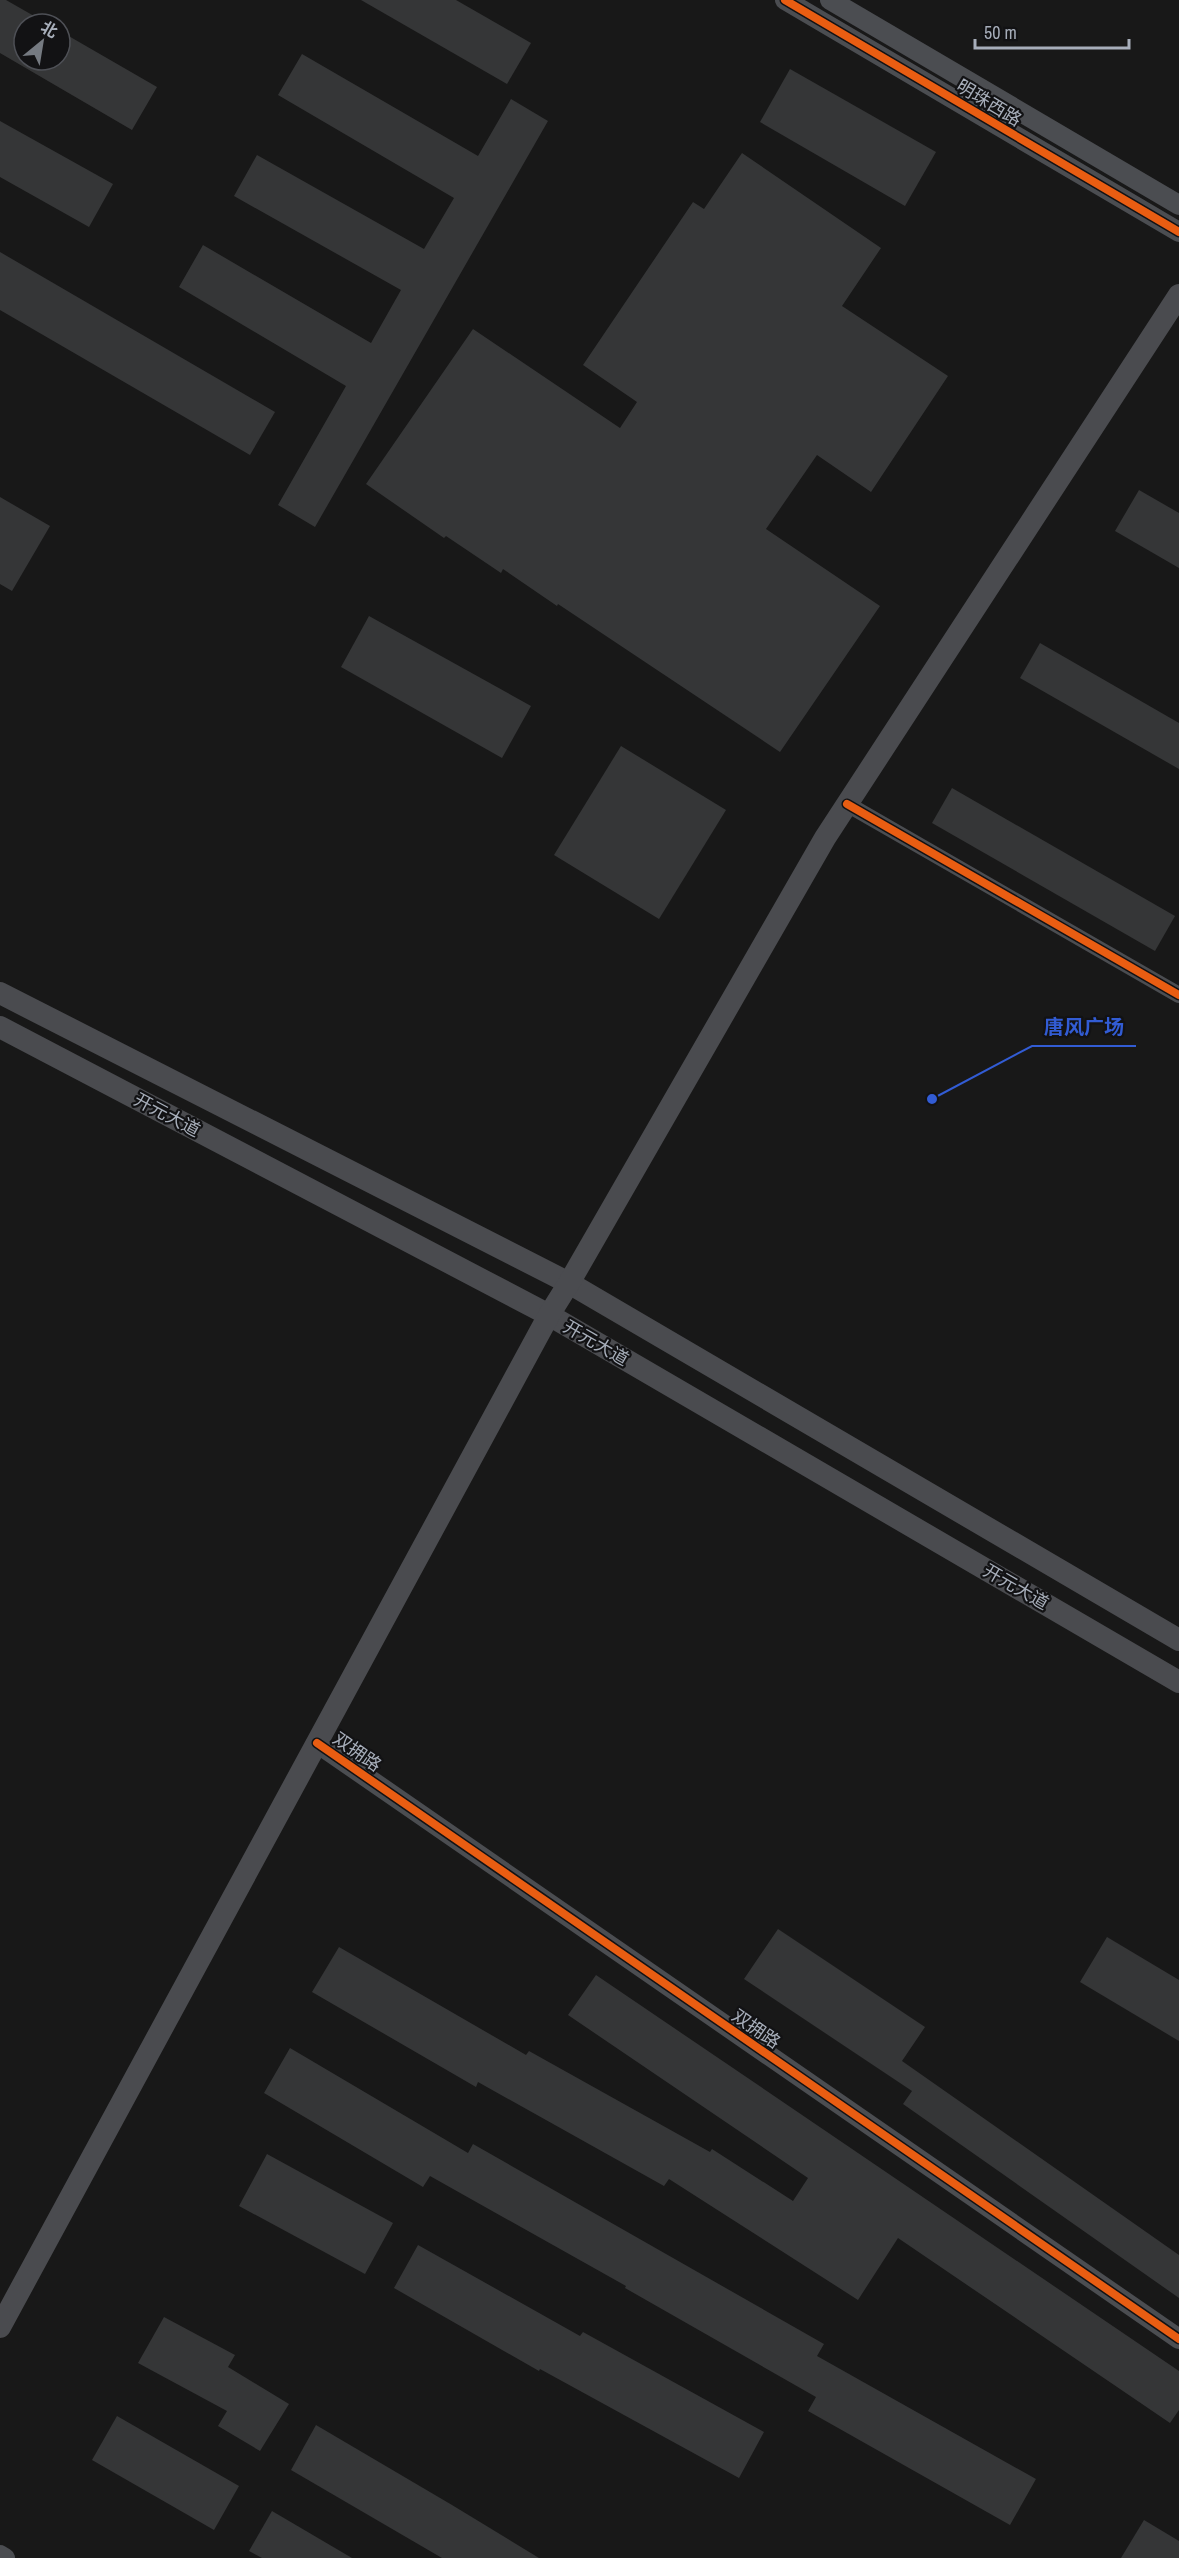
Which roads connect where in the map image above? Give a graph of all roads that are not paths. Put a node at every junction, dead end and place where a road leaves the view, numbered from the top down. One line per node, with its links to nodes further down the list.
1 (785, 0): 4 (street, 明珠西路)
2 (830, 0): 3 (street, 明珠西路)
3 (1179, 206)
4 (1179, 232)
5 (1179, 295): 6 (main road)
6 (847, 804): 8 (street); 10 (main road)
7 (0, 993): 10 (main road, 开元大道)
8 (1179, 995)
9 (0, 1027): 11 (main road, 开元大道)
10 (569, 1283): 11 (main road); 12 (main road, 开元大道)
11 (549, 1315): 13 (main road, 开元大道); 14 (main road)
12 (1179, 1640)
13 (1179, 1682)
14 (317, 1743): 15 (main road); 16 (street, 双拥路)
15 (0, 2327)
16 (1179, 2339)
17 (0, 2555): 18 (street)
18 (5, 2558)

